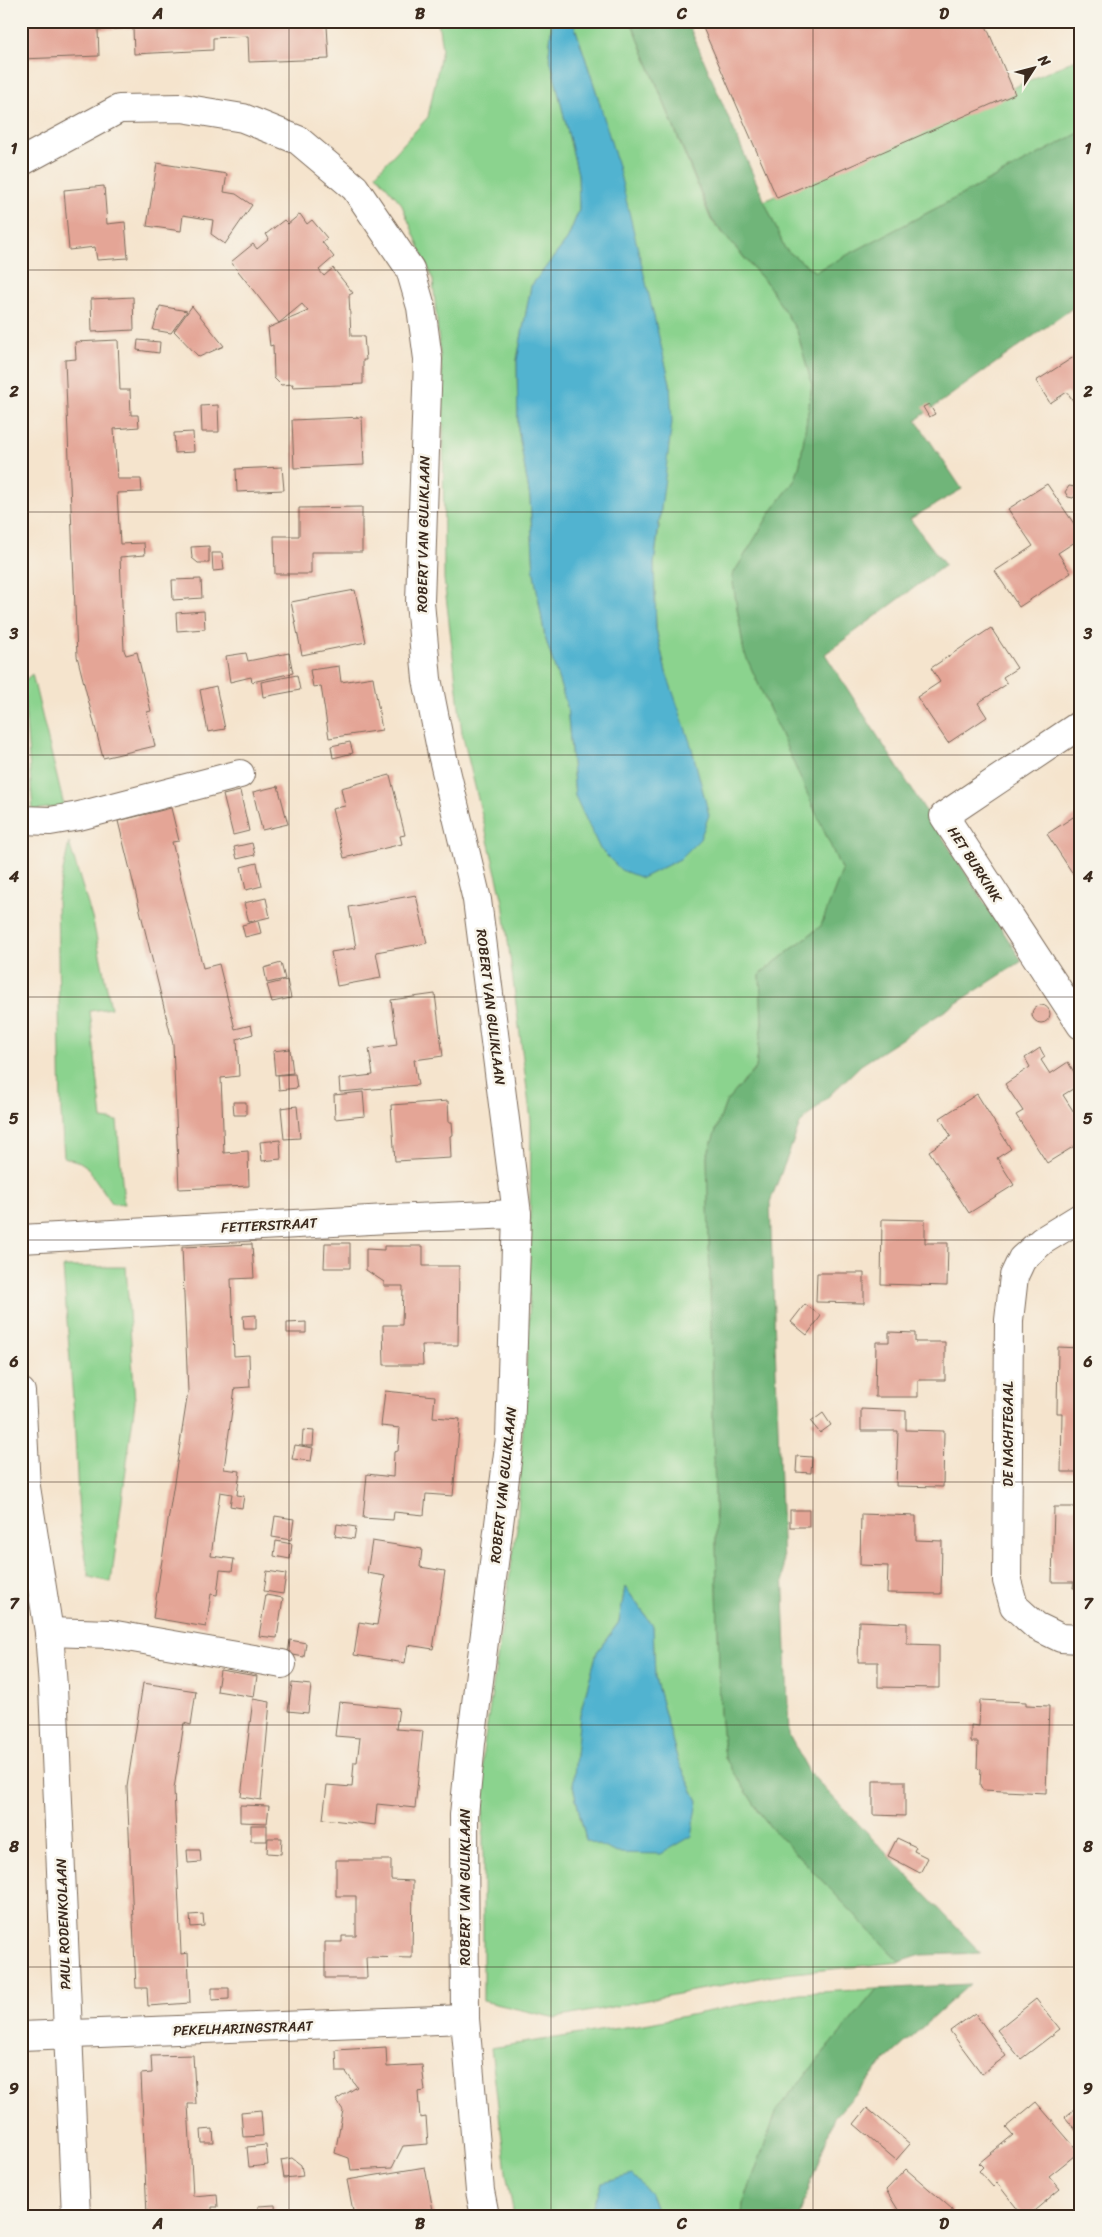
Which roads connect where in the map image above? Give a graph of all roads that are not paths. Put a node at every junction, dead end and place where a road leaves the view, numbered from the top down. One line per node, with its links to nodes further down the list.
1 (21, 162): 6 (street, ROBERT VAN GULIKLAAN)
2 (1081, 724): 5 (street, HET BURKINK)
3 (240, 774): 4 (street)
4 (21, 820)
5 (1081, 1025)
6 (517, 1214): 8 (street, FETTERSTRAAT); 13 (street, ROBERT VAN GULIKLAAN)
7 (1081, 1217): 11 (street, DE NACHTEGAAL)
8 (21, 1240)
9 (21, 1392): 10 (street, PAUL RODENKOLAAN)
10 (49, 1632): 12 (street); 14 (street, PAUL RODENKOLAAN)
11 (1081, 1639)
12 (282, 1664)
13 (465, 2018): 14 (street, PEKELHARINGSTRAAT); 17 (street, ROBERT VAN GULIKLAAN)
14 (67, 2035): 15 (street, PEKELHARINGSTRAAT); 16 (street, PAUL RODENKOLAAN)
15 (21, 2036)
16 (76, 2216)
17 (485, 2216)

